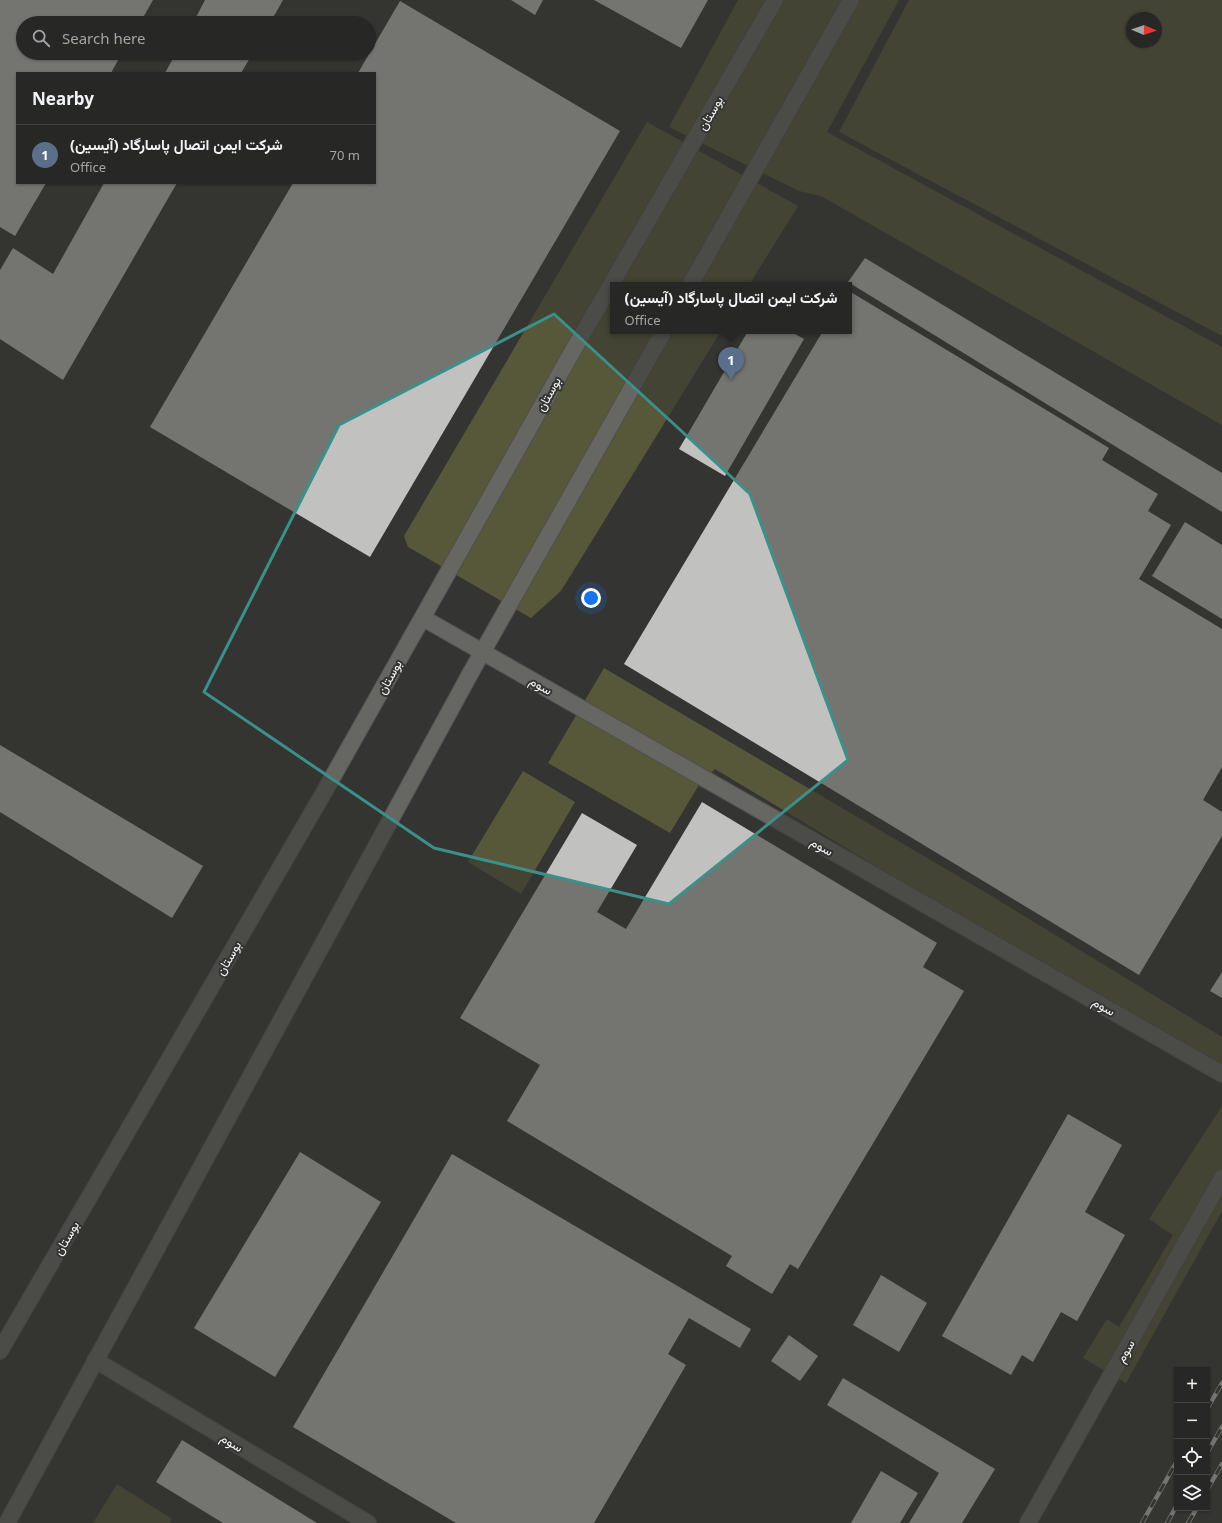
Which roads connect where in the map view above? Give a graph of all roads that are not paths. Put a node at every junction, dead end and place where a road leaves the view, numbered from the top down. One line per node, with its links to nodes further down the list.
1 (775, 0): 3 (lane, بوستان)
2 (851, 0): 4 (lane)
3 (613, 282)
4 (692, 282)
5 (610, 286): 7 (lane, بوستان)
6 (662, 334): 8 (lane)
7 (423, 618): 8 (lane, سوم); 11 (lane, بوستان)
8 (482, 652): 9 (lane, سوم); 12 (lane)
9 (1222, 1074)
10 (1222, 1178): 15 (lane, سوم)
11 (0, 1351)
12 (96, 1360): 13 (lane); 14 (lane, سوم)
13 (7, 1523)
14 (368, 1523)
15 (1028, 1523)

